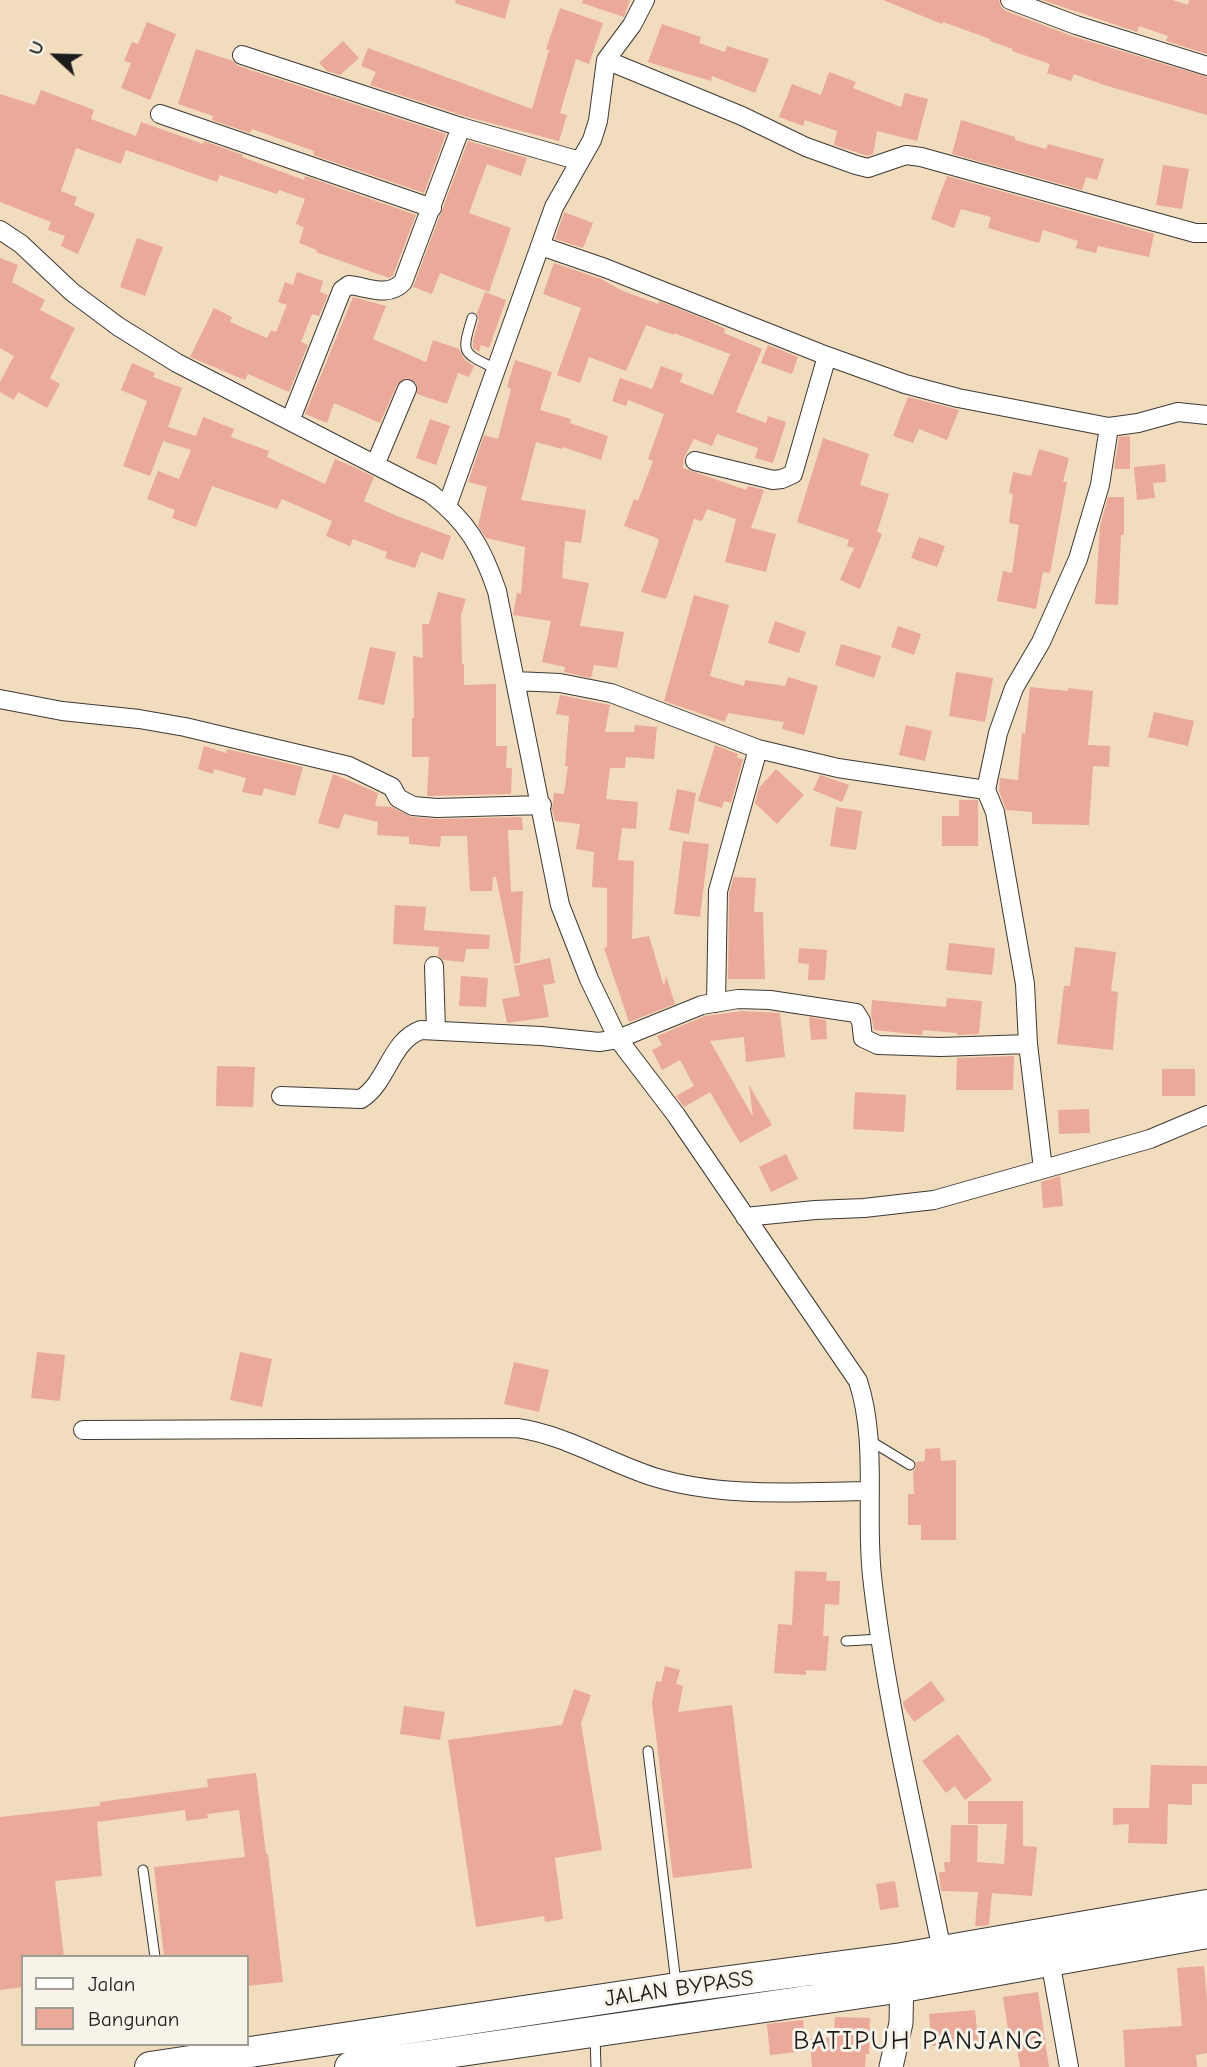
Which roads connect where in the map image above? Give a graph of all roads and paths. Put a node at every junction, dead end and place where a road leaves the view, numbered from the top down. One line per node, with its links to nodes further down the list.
1 (645, 0): 4 (street)
2 (1010, 0): 5 (street)
3 (242, 55): 7 (street)
4 (606, 60): 8 (street); 11 (street)
5 (1207, 66)
6 (160, 114): 9 (street)
7 (460, 127): 8 (street); 9 (street)
8 (580, 161): 12 (street)
9 (432, 208): 18 (street)
10 (0, 230): 18 (street)
11 (1207, 233)
12 (541, 246): 14 (street); 15 (street)
13 (472, 318): 15 (lane)
14 (827, 356): 19 (street); 20 (street)
15 (496, 369): 22 (street)
16 (407, 388): 21 (street)
17 (1207, 415): 19 (street)
18 (290, 421): 21 (street)
19 (1110, 427): 26 (street)
20 (695, 461)
21 (375, 465): 22 (street)
22 (447, 506): 23 (street)
23 (515, 681): 25 (street); 27 (street)
24 (0, 699): 27 (street)
25 (758, 749): 26 (street); 29 (street)
26 (986, 790): 32 (street)
27 (541, 805): 31 (street)
28 (434, 966): 30 (street)
29 (716, 1003): 31 (street); 32 (street)
30 (436, 1030): 31 (street); 33 (street)
31 (618, 1040): 36 (street)
32 (1028, 1044): 35 (street)
33 (281, 1096)
34 (1207, 1115): 35 (street)
35 (1043, 1168): 36 (street)
36 (745, 1217): 38 (street)
37 (83, 1430): 40 (street)
38 (869, 1440): 39 (lane); 40 (street)
39 (910, 1465)
40 (868, 1491): 41 (street)
41 (881, 1639): 42 (lane); 47 (street)
42 (846, 1641)
43 (648, 1751): 51 (lane)
44 (144, 1870): 48 (lane)
45 (1207, 1905): 47 (highway, JALAN BYPASS)
46 (1207, 1933): 49 (highway, JALAN BYPASS)
47 (942, 1951): 50 (highway, JALAN BYPASS)
48 (155, 1955)
49 (1049, 1960): 50 (highway, JALAN BYPASS); 57 (street)
50 (902, 1973): 51 (highway, JALAN BYPASS); 52 (highway, JALAN BYPASS); 56 (street)
51 (677, 1988): 53 (highway, JALAN BYPASS)
52 (595, 2030): 54 (highway, JALAN BYPASS); 55 (lane)
53 (163, 2062)
54 (350, 2067)
55 (597, 2067)
56 (891, 2067)
57 (1069, 2067)

